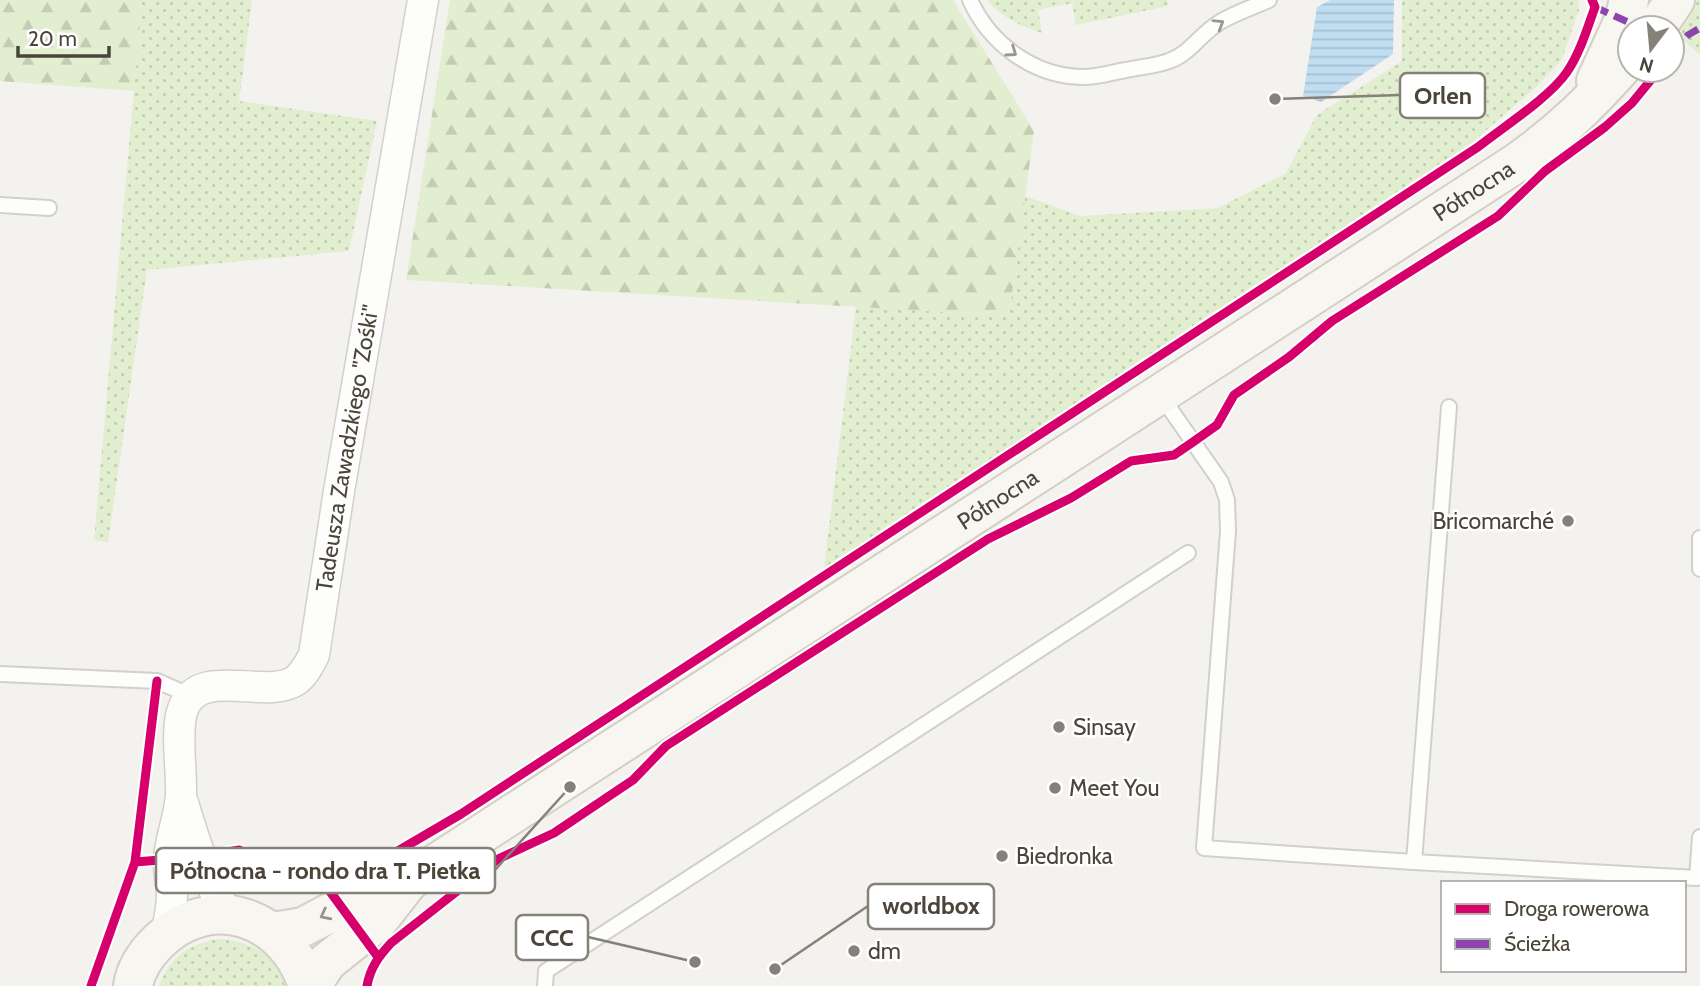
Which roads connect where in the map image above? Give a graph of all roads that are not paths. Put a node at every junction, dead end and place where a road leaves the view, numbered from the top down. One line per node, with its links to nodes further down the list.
1 (423, 0): 15 (street, Tadeusza Zawadzkiego "Zośki")
2 (970, 0): 3 (lane, one-way to 3)
3 (1269, 0)
4 (1629, 0): 6 (street)
5 (1616, 73): 6 (street, Północna)
6 (1582, 111): 9 (street, Północna)
7 (0, 205): 8 (lane)
8 (49, 208)
9 (1159, 394): 18 (lane); 19 (street, Północna)
10 (1449, 407): 18 (lane)
11 (1700, 538): 13 (lane)
12 (1188, 553): 25 (lane)
13 (1700, 569)
14 (0, 674): 15 (lane)
15 (191, 696): 16 (street)
16 (181, 797): 20 (street); 21 (street)
17 (1700, 837): 18 (lane)
18 (1415, 862)
19 (410, 881): 22 (street, one-way to 22); 24 (street)
20 (228, 915): 21 (street); 22 (street)
21 (167, 932): 23 (street)
22 (273, 932): 24 (street)
23 (133, 986)
24 (309, 986)
25 (545, 986)

